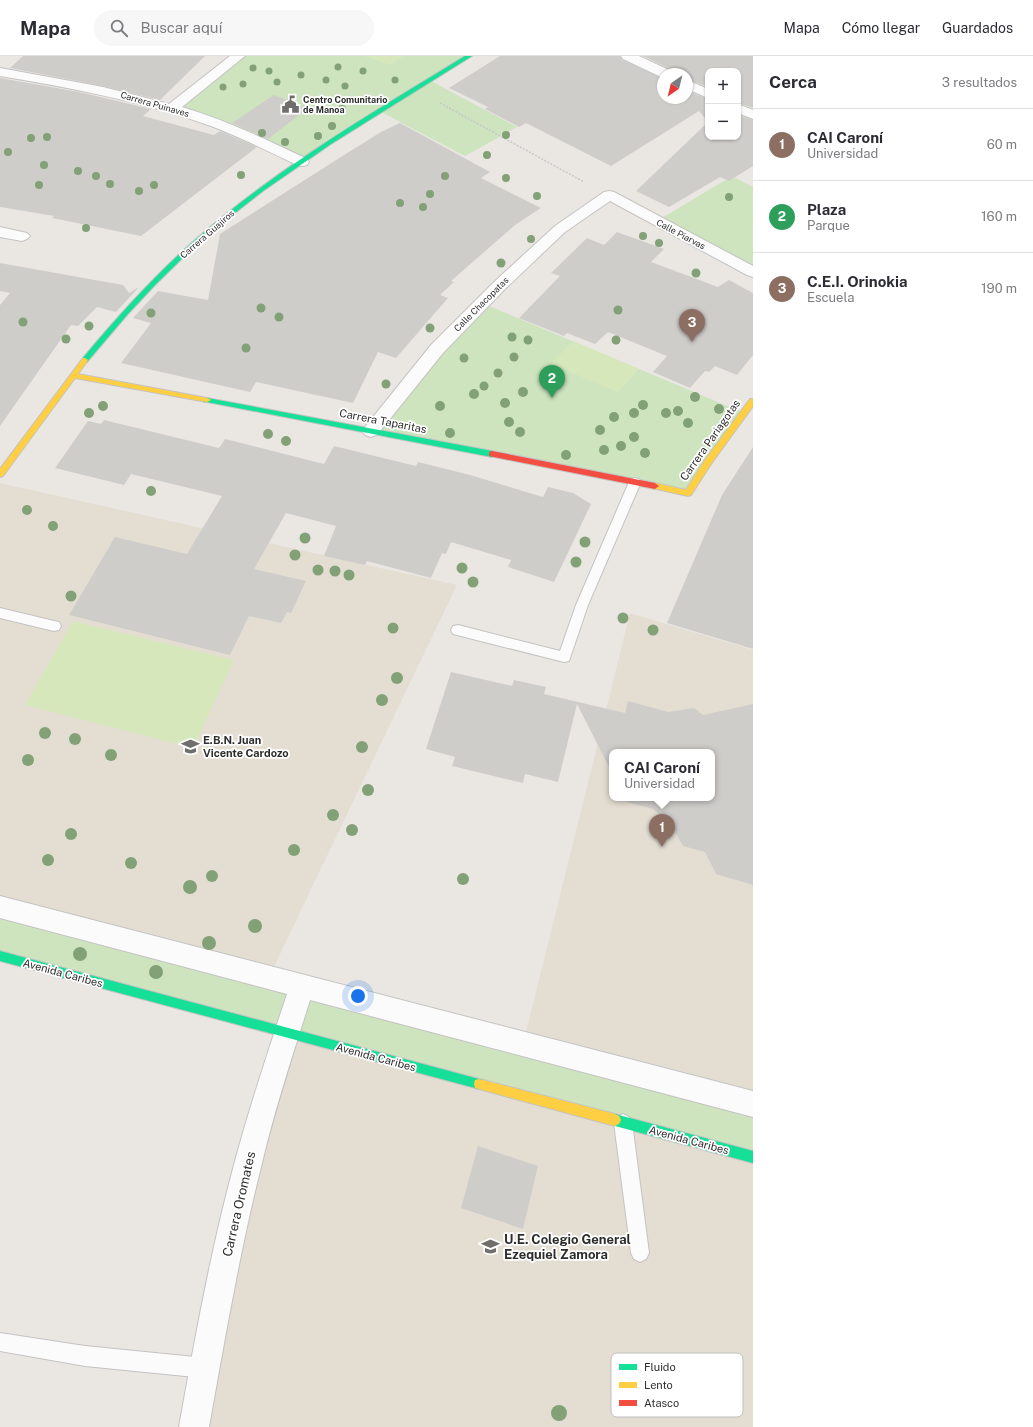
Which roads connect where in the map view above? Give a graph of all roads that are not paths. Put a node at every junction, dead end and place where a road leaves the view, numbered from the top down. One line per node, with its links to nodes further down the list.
1 (238, 56): 8 (street)
2 (469, 56): 11 (street, Carrera Guajiros)
3 (628, 56): 4 (street)
4 (657, 70)
5 (0, 72): 8 (street, Carrera Puinaves)
6 (693, 87): 7 (street)
7 (705, 93)
8 (172, 108): 11 (street, Carrera Puinaves)
9 (741, 109): 10 (street)
10 (753, 115)
11 (302, 162): 16 (street, Carrera Guajiros)
12 (609, 196): 15 (street, Calle Piarvas); 18 (street, Calle Chacopatas)
13 (0, 232): 14 (street)
14 (22, 236)
15 (753, 272)
16 (73, 375): 18 (street, Carrera Taparitas); 19 (street, Carrera Guajiros)
17 (753, 401): 21 (street, Carrera Pariagotas)
18 (371, 431): 20 (street, Carrera Taparitas)
19 (3, 464)
20 (635, 482): 21 (street, Carrera Taparitas); 24 (lane)
21 (688, 493)
22 (0, 613): 23 (lane)
23 (54, 626)
24 (458, 630)
25 (0, 907): 27 (street)
26 (0, 956): 28 (street, Avenida Caribes)
27 (302, 986): 28 (street, Carrera Oromates); 29 (street)
28 (287, 1033): 30 (street, Avenida Caribes); 34 (street, Carrera Oromates)
29 (753, 1104)
30 (623, 1123): 31 (street, Avenida Caribes); 32 (lane)
31 (753, 1157)
32 (640, 1253)
33 (0, 1342): 34 (lane)
34 (205, 1368): 35 (street, Carrera Oromates)
35 (194, 1427)

